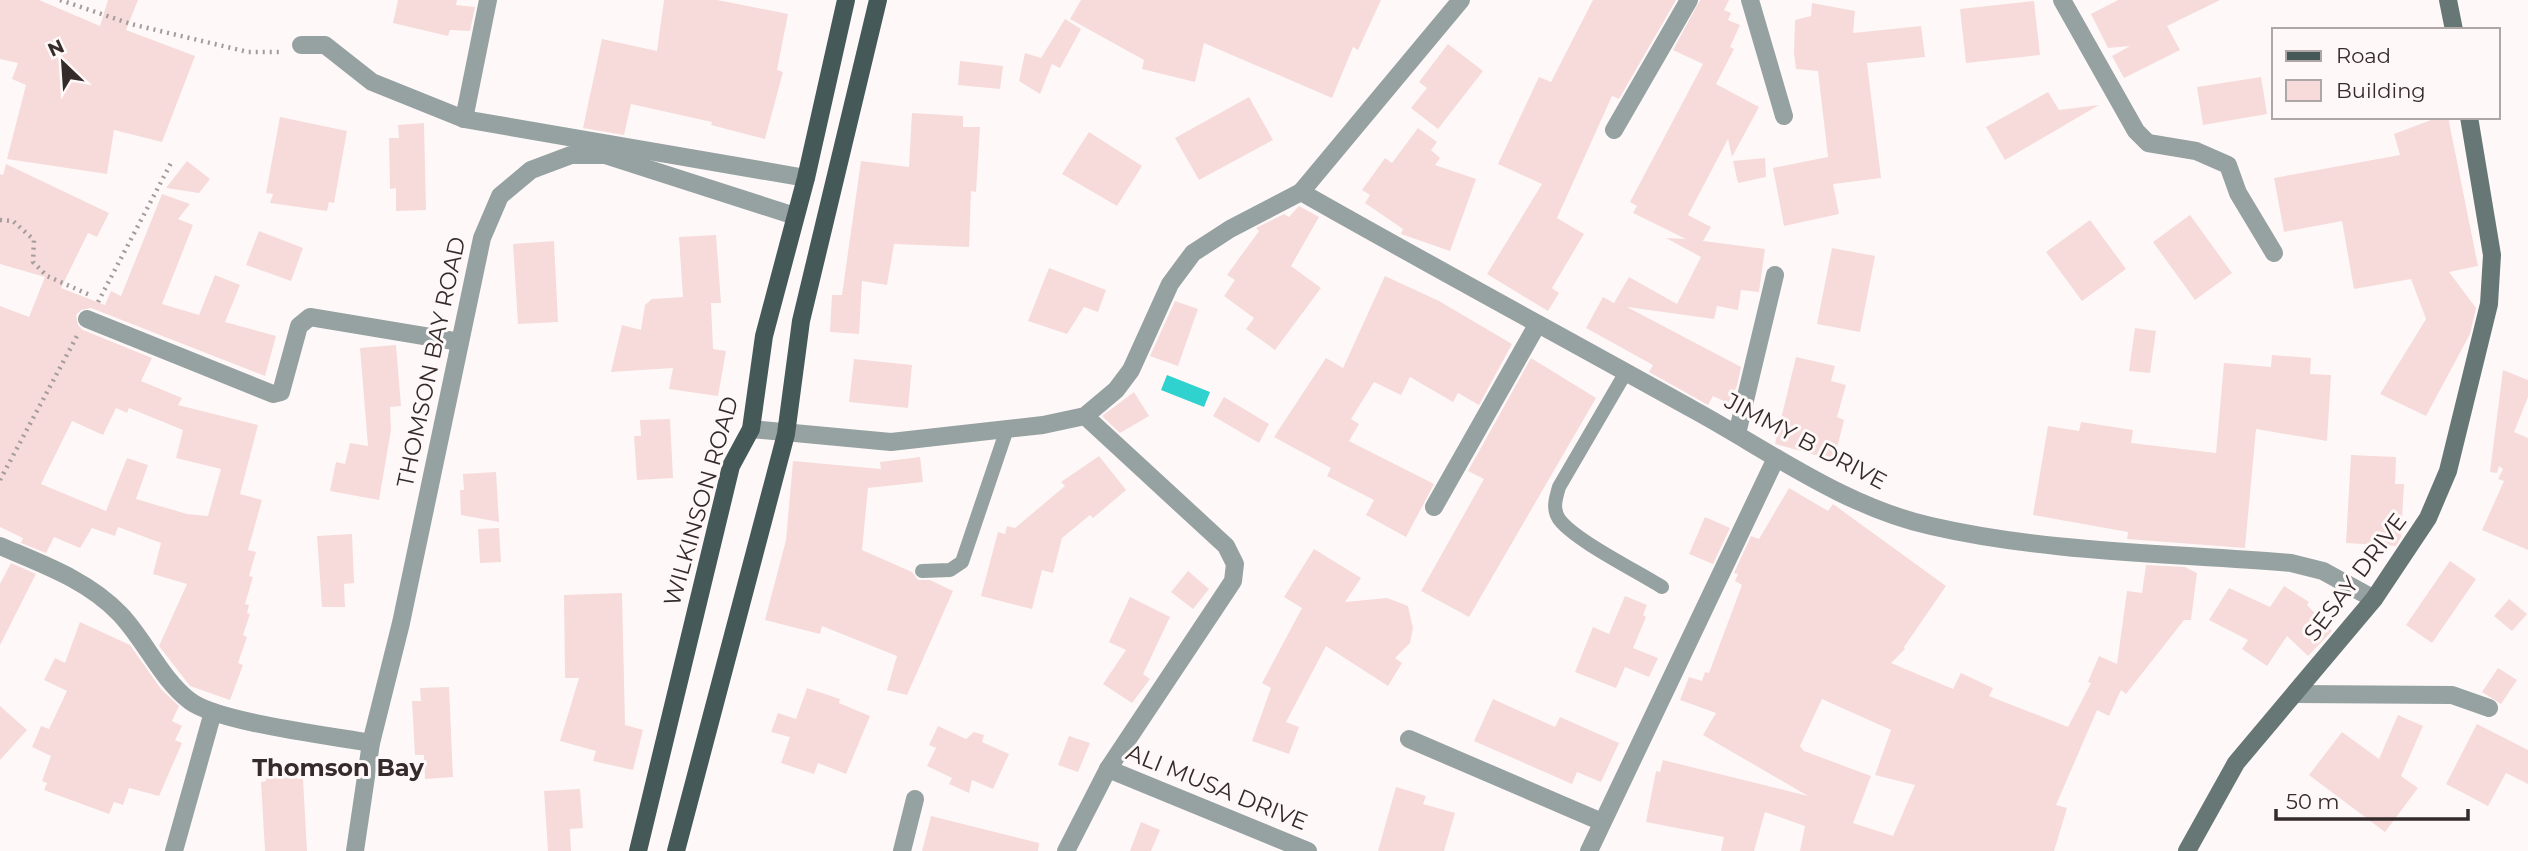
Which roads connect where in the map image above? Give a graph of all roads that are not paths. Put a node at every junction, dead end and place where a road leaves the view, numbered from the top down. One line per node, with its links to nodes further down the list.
1 (488, 0): 12 (street)
2 (846, 0): 15 (main road, WILKINSON ROAD)
3 (878, 0): 27 (main road)
4 (1461, 0): 16 (street)
5 (1689, 0): 14 (street)
6 (1750, 0): 11 (street)
7 (2062, 0): 18 (street)
8 (2448, 0): 9 (street)
9 (2454, 28)
10 (301, 45): 12 (street)
11 (1784, 116)
12 (464, 119): 15 (street)
13 (2469, 119): 34 (street, SESAY DRIVE)
14 (1614, 130)
15 (806, 178): 17 (main road, WILKINSON ROAD)
16 (1301, 192): 21 (street, JIMMY B DRIVE); 24 (street)
17 (795, 216): 22 (street, THOMSON BAY ROAD); 25 (main road, WILKINSON ROAD)
18 (2274, 253)
19 (1775, 275): 28 (street)
20 (87, 319): 22 (street)
21 (1537, 326): 23 (street, JIMMY B DRIVE); 30 (street)
22 (460, 342): 39 (street, THOMSON BAY ROAD)
23 (1626, 372): 28 (street, JIMMY B DRIVE); 33 (lane)
24 (1085, 416): 26 (street); 40 (street)
25 (751, 429): 27 (street); 45 (main road, WILKINSON ROAD)
26 (1007, 429): 27 (street); 32 (lane)
27 (786, 434): 46 (main road)
28 (1737, 434): 29 (street, JIMMY B DRIVE)
29 (1776, 458): 34 (street, JIMMY B DRIVE); 42 (street)
30 (1434, 507)
31 (0, 546): 37 (street)
32 (922, 571)
33 (1662, 587)
34 (2374, 599): 35 (street, SESAY DRIVE)
35 (2295, 694): 36 (street); 51 (street, SESAY DRIVE)
36 (2489, 708)
37 (213, 712): 39 (street); 43 (street)
38 (1409, 739): 42 (street)
39 (371, 743): 44 (street, THOMSON BAY ROAD)
40 (1108, 769): 48 (street); 49 (street, ALI MUSA DRIVE)
41 (915, 799): 47 (street)
42 (1602, 822): 50 (street)
43 (173, 851)
44 (355, 851)
45 (638, 851)
46 (676, 851)
47 (902, 851)
48 (1066, 851)
49 (1308, 851)
50 (1589, 851)
51 (2188, 851)

